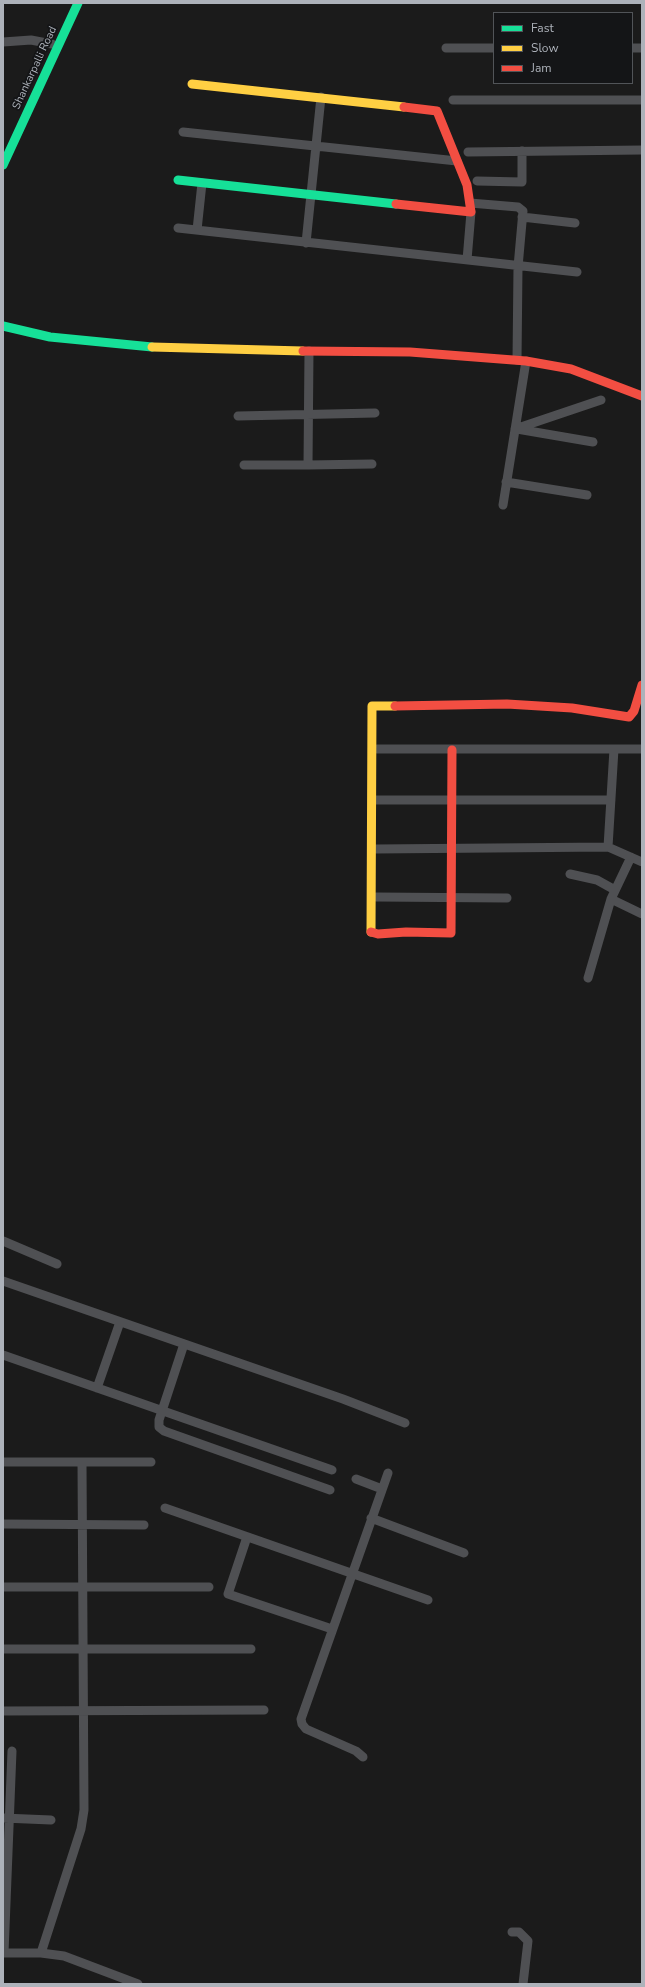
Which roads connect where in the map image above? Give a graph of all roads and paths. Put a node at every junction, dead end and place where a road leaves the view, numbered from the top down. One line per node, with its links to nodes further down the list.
1 (71, 3): 3 (street, Shankarpalli Road)
2 (78, 3): 3 (street, Shankarpalli Road)
3 (61, 33): 5 (street, Shankarpalli Road); 19 (street, Shankarpalli Road)
4 (3, 42): 5 (street)
5 (52, 44): 15 (street, Shankarpalli Road)
6 (446, 48): 7 (street)
7 (493, 48)
8 (192, 84): 9 (street)
9 (321, 97): 13 (street); 18 (street)
10 (453, 100): 11 (street)
11 (642, 100)
12 (183, 132): 13 (street)
13 (316, 146): 18 (street); 23 (street)
14 (642, 150): 16 (street)
15 (3, 151)
16 (522, 151): 17 (street); 21 (street)
17 (468, 152)
18 (457, 161): 24 (street)
19 (3, 165)
20 (178, 180): 22 (street)
21 (477, 182)
22 (202, 183): 23 (street); 28 (street)
23 (311, 194): 24 (street); 29 (street)
24 (471, 208): 25 (street); 30 (street)
25 (522, 217): 26 (street); 31 (street)
26 (575, 223)
27 (178, 228): 28 (street)
28 (197, 230): 29 (street)
29 (306, 243): 30 (street)
30 (466, 260): 31 (street)
31 (518, 267): 32 (street); 35 (street)
32 (577, 272)
33 (3, 326): 34 (street)
34 (309, 351): 35 (street); 39 (street)
35 (521, 361): 36 (street); 41 (street)
36 (642, 396)
37 (601, 400): 41 (street)
38 (375, 413): 39 (street)
39 (308, 414): 40 (street); 45 (street)
40 (238, 416)
41 (515, 429): 42 (street); 46 (street)
42 (593, 442)
43 (372, 464): 45 (street)
44 (244, 465): 45 (street)
45 (308, 465)
46 (506, 482): 47 (street); 48 (street)
47 (587, 494)
48 (503, 505)
49 (642, 685): 65 (street)
50 (377, 749): 53 (street)
51 (614, 749): 52 (street); 53 (street); 56 (street)
52 (642, 749)
53 (452, 750): 55 (street)
54 (376, 800): 55 (street)
55 (452, 800): 56 (street); 58 (street)
56 (611, 800): 57 (street)
57 (608, 847): 58 (street); 60 (street)
58 (452, 848): 59 (street); 65 (street)
59 (376, 849)
60 (631, 857): 61 (street); 63 (street)
61 (642, 862)
62 (570, 874): 63 (street)
63 (615, 890): 67 (street)
64 (376, 897): 65 (street)
65 (452, 897): 66 (street)
66 (507, 898)
67 (611, 899): 68 (street); 69 (street)
68 (642, 914)
69 (588, 978)
70 (3, 1241): 71 (street)
71 (57, 1264)
72 (3, 1282): 73 (street)
73 (120, 1322): 74 (street); 76 (street)
74 (184, 1344): 77 (street); 78 (street)
75 (3, 1355): 76 (street)
76 (97, 1388): 77 (street)
77 (162, 1411): 82 (street); 86 (street)
78 (405, 1423)
79 (3, 1462): 80 (street)
80 (82, 1462): 81 (street); 90 (street)
81 (151, 1462)
82 (332, 1470)
83 (388, 1473): 85 (street)
84 (356, 1479): 85 (street)
85 (382, 1489): 88 (street)
86 (330, 1490)
87 (165, 1508): 92 (street)
88 (371, 1518): 93 (street); 94 (street)
89 (3, 1524): 90 (street)
90 (83, 1524): 91 (street); 96 (street)
91 (144, 1525)
92 (247, 1537): 94 (street); 99 (street)
93 (464, 1553)
94 (351, 1574): 98 (street); 99 (street)
95 (3, 1586): 96 (street)
96 (83, 1587): 97 (street); 101 (street)
97 (209, 1587)
98 (428, 1600)
99 (332, 1629): 107 (street)
100 (3, 1649): 101 (street)
101 (83, 1649): 102 (street); 105 (street)
102 (252, 1649)
103 (264, 1710): 105 (street)
104 (3, 1711): 105 (street)
105 (83, 1711): 112 (street)
106 (12, 1752): 108 (street)
107 (363, 1757)
108 (6, 1818): 109 (street); 111 (street)
109 (51, 1820)
110 (512, 1932): 114 (street)
111 (4, 1953): 112 (street)
112 (41, 1953): 113 (street)
113 (138, 1984)
114 (523, 1984)

